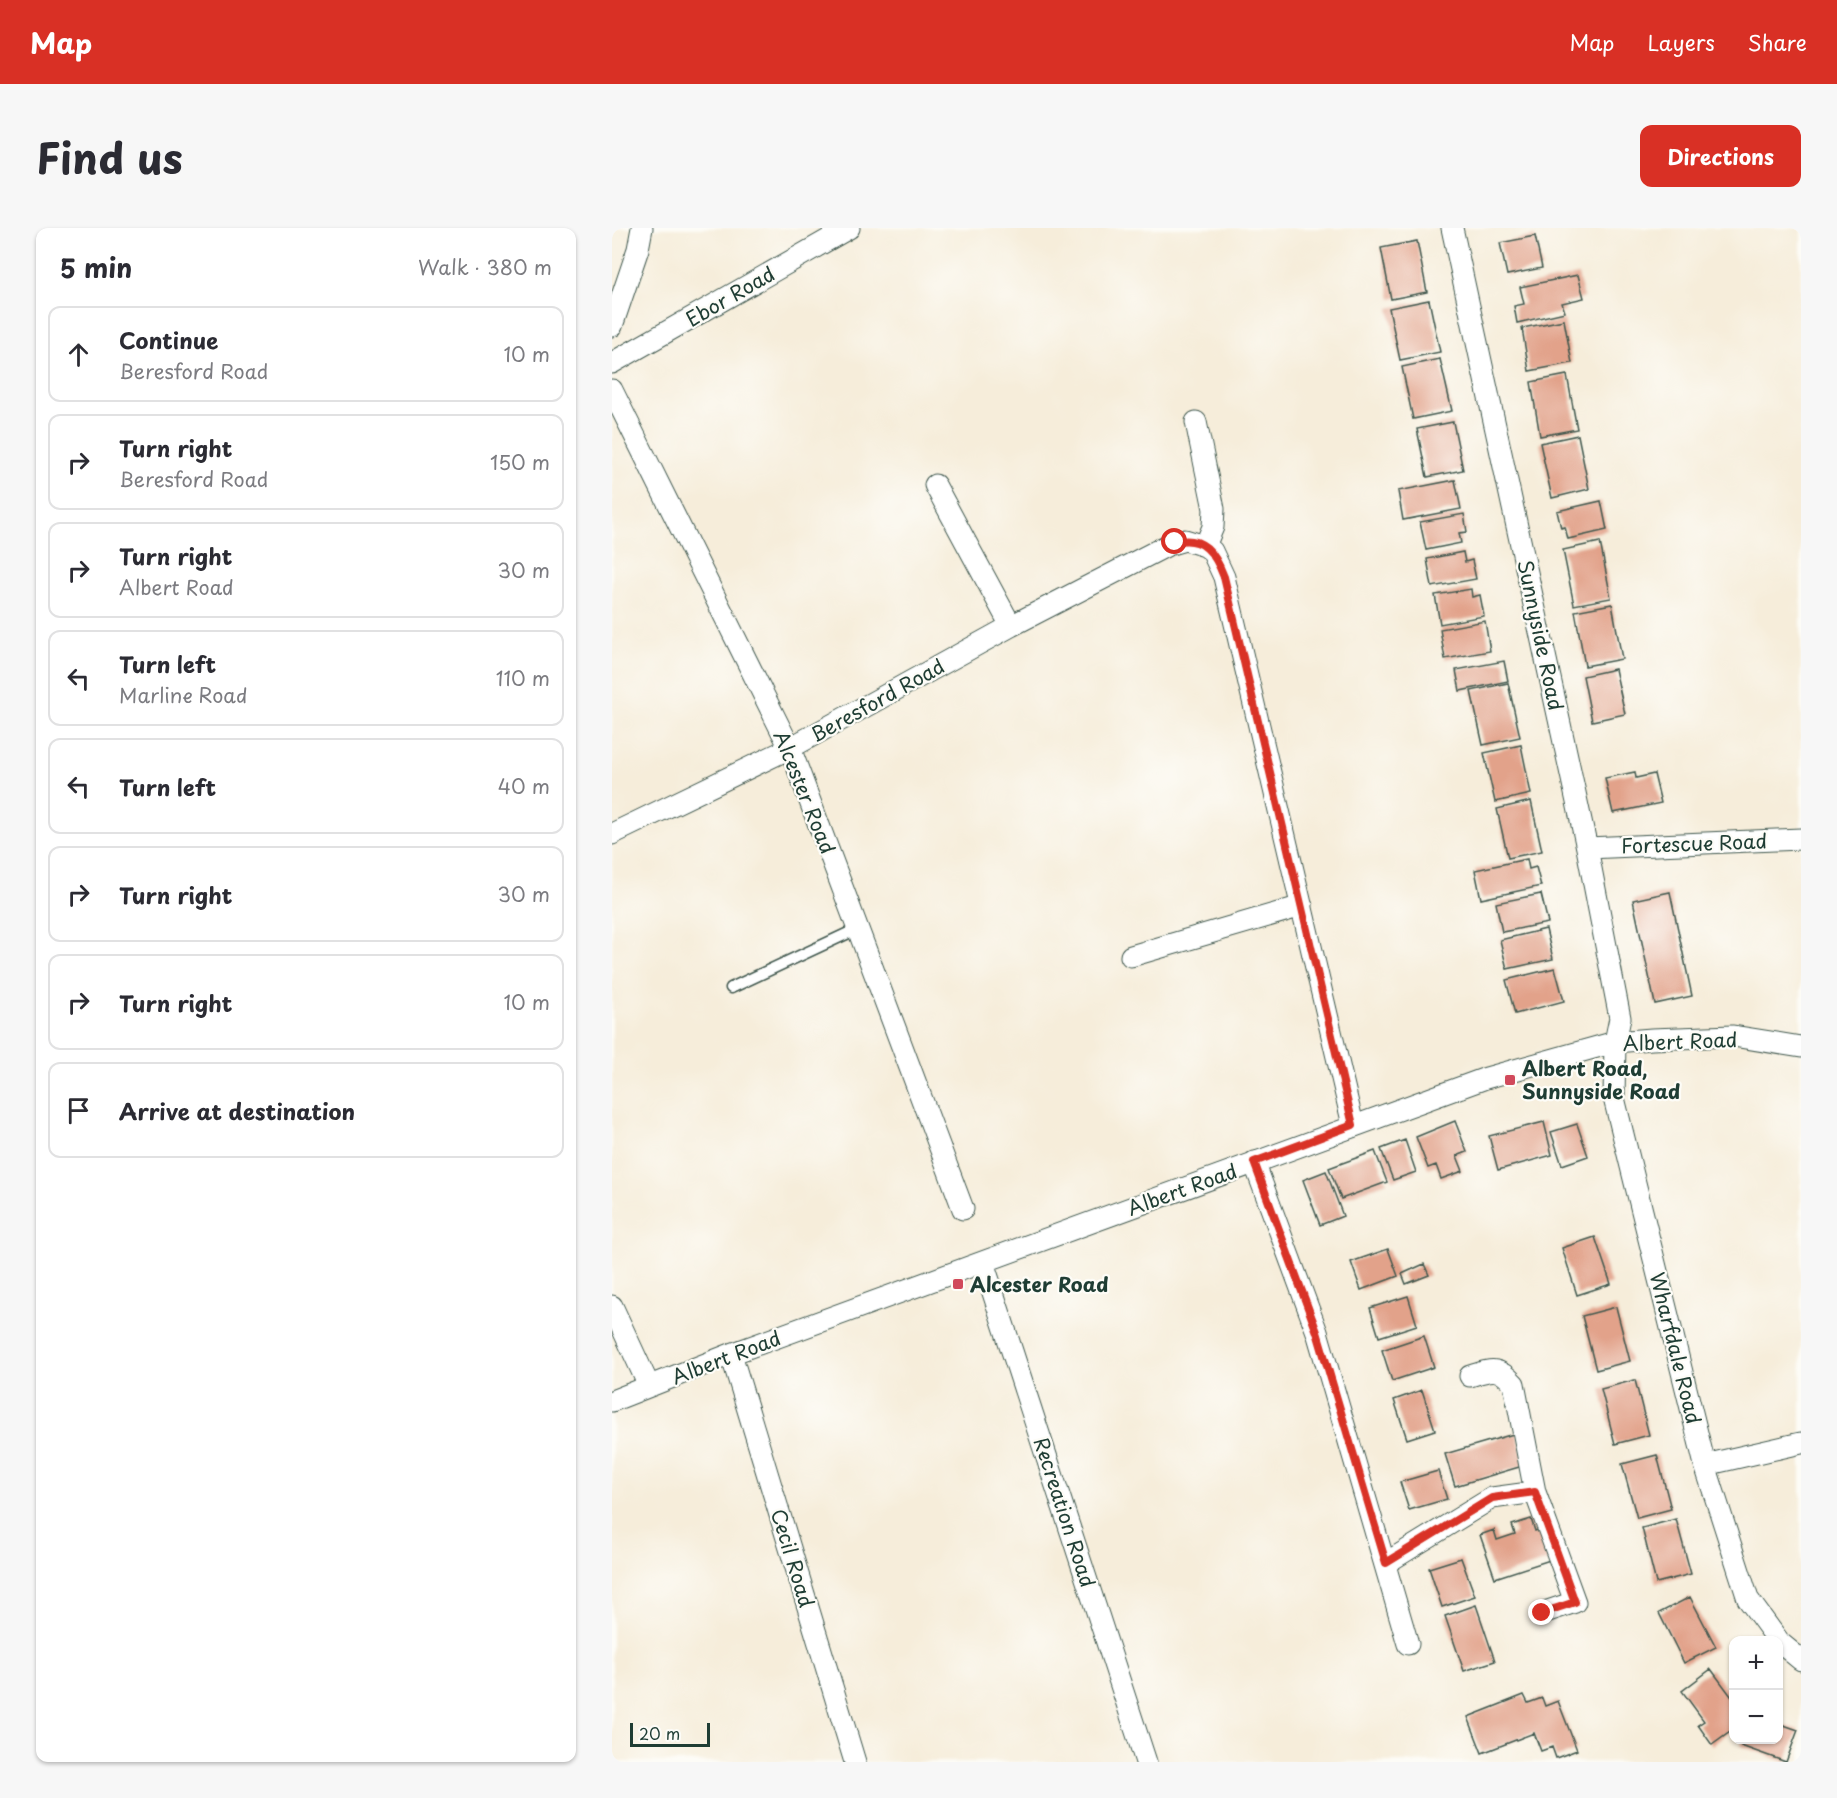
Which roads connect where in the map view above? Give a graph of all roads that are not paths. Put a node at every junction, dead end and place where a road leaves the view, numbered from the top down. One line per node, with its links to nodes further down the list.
1 (642, 228): 4 (street)
2 (849, 228): 5 (street, Ebor Road)
3 (1452, 228): 14 (street, Sunnyside Road)
4 (612, 326)
5 (612, 363)
6 (612, 390): 11 (street, Alcester Road)
7 (1196, 422): 9 (street)
8 (935, 485): 10 (street)
9 (1205, 546): 10 (street, Beresford Road); 15 (street)
10 (1011, 626): 11 (street, Beresford Road)
11 (790, 748): 12 (street, Beresford Road); 16 (street, Alcester Road)
12 (612, 834)
13 (1801, 839): 14 (street, Fortescue Road)
14 (1587, 848): 19 (street, Sunnyside Road)
15 (1302, 906): 17 (street); 21 (street)
16 (857, 929): 18 (lane); 23 (street, Alcester Road)
17 (1131, 956)
18 (731, 988)
19 (1615, 1042): 20 (street, Albert Road); 21 (street, Albert Road); 31 (street, Wharfdale Road)
20 (1801, 1047)
21 (1353, 1125): 22 (street, Albert Road)
22 (1254, 1162): 24 (street, Albert Road); 33 (street)
23 (963, 1209)
24 (984, 1262): 26 (street, Albert Road); 40 (street, Recreation Road)
25 (612, 1306): 28 (street)
26 (731, 1354): 28 (street, Albert Road); 39 (street, Cecil Road)
27 (1470, 1376): 32 (street)
28 (648, 1386): 29 (street, Albert Road)
29 (612, 1401)
30 (1801, 1443): 31 (street)
31 (1705, 1465): 35 (street, Wharfdale Road)
32 (1535, 1492): 33 (street); 34 (street)
33 (1386, 1563): 36 (street)
34 (1542, 1613)
35 (1774, 1636)
36 (1408, 1644)
37 (1783, 1645): 38 (street, Wharfdale Road)
38 (1801, 1660)
39 (855, 1762)
40 (1146, 1762)

